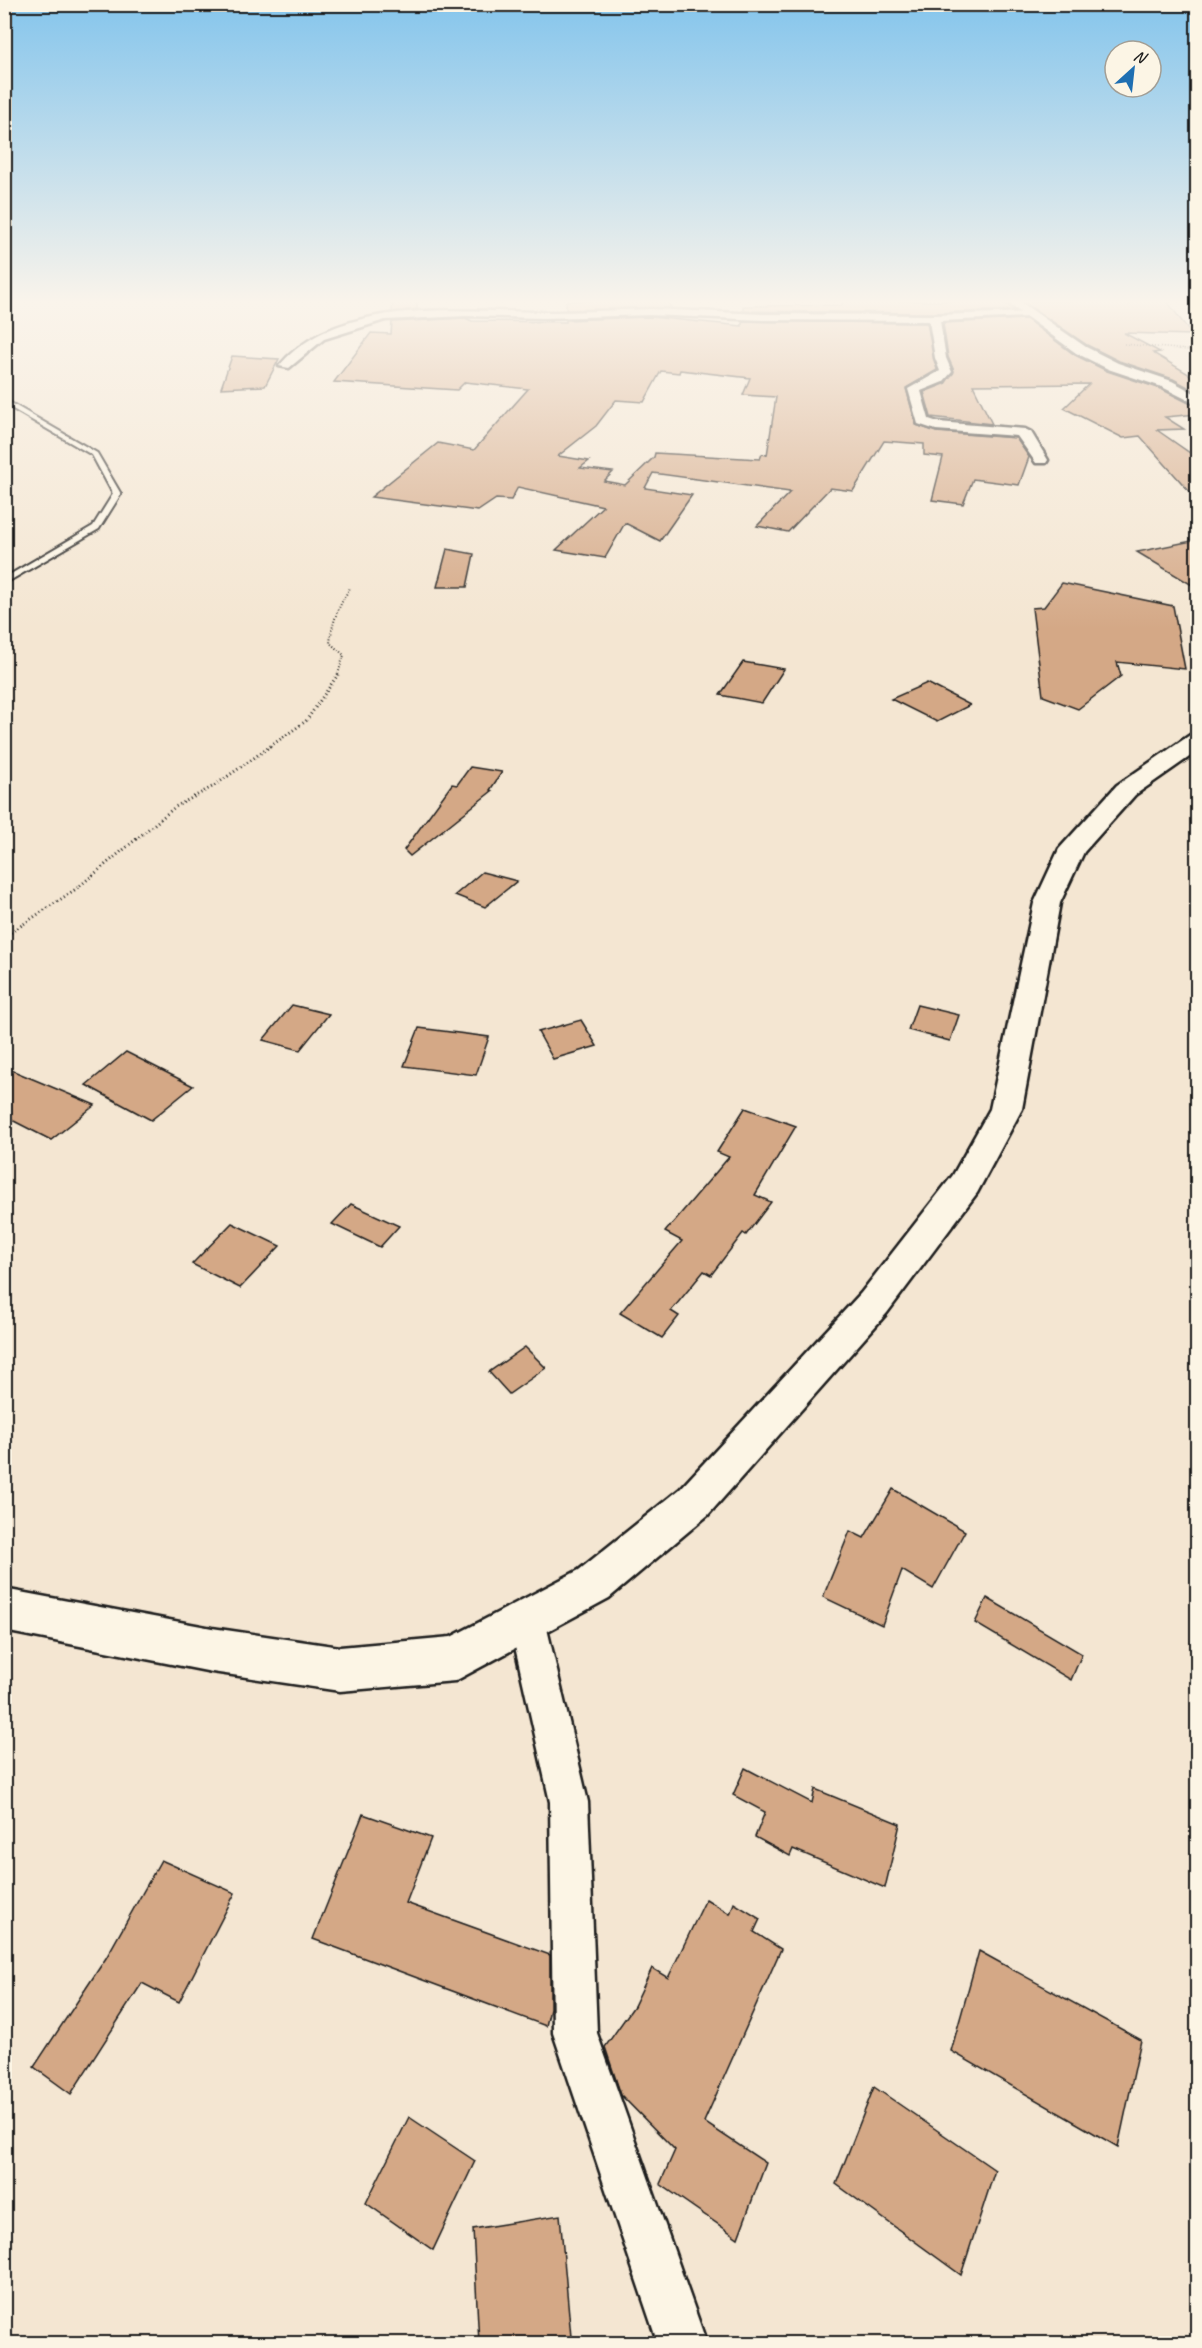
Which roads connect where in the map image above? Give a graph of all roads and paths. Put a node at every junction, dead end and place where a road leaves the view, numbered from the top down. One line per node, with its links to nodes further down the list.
1 (20, 411): 4 (lane)
2 (920, 411): 3 (street)
3 (1041, 460)
4 (4, 582)
5 (350, 588): 7 (path)
6 (1197, 740): 9 (street)
7 (4, 937)
8 (4, 1610): 9 (street)
9 (527, 1620): 10 (street)
10 (683, 2343)

